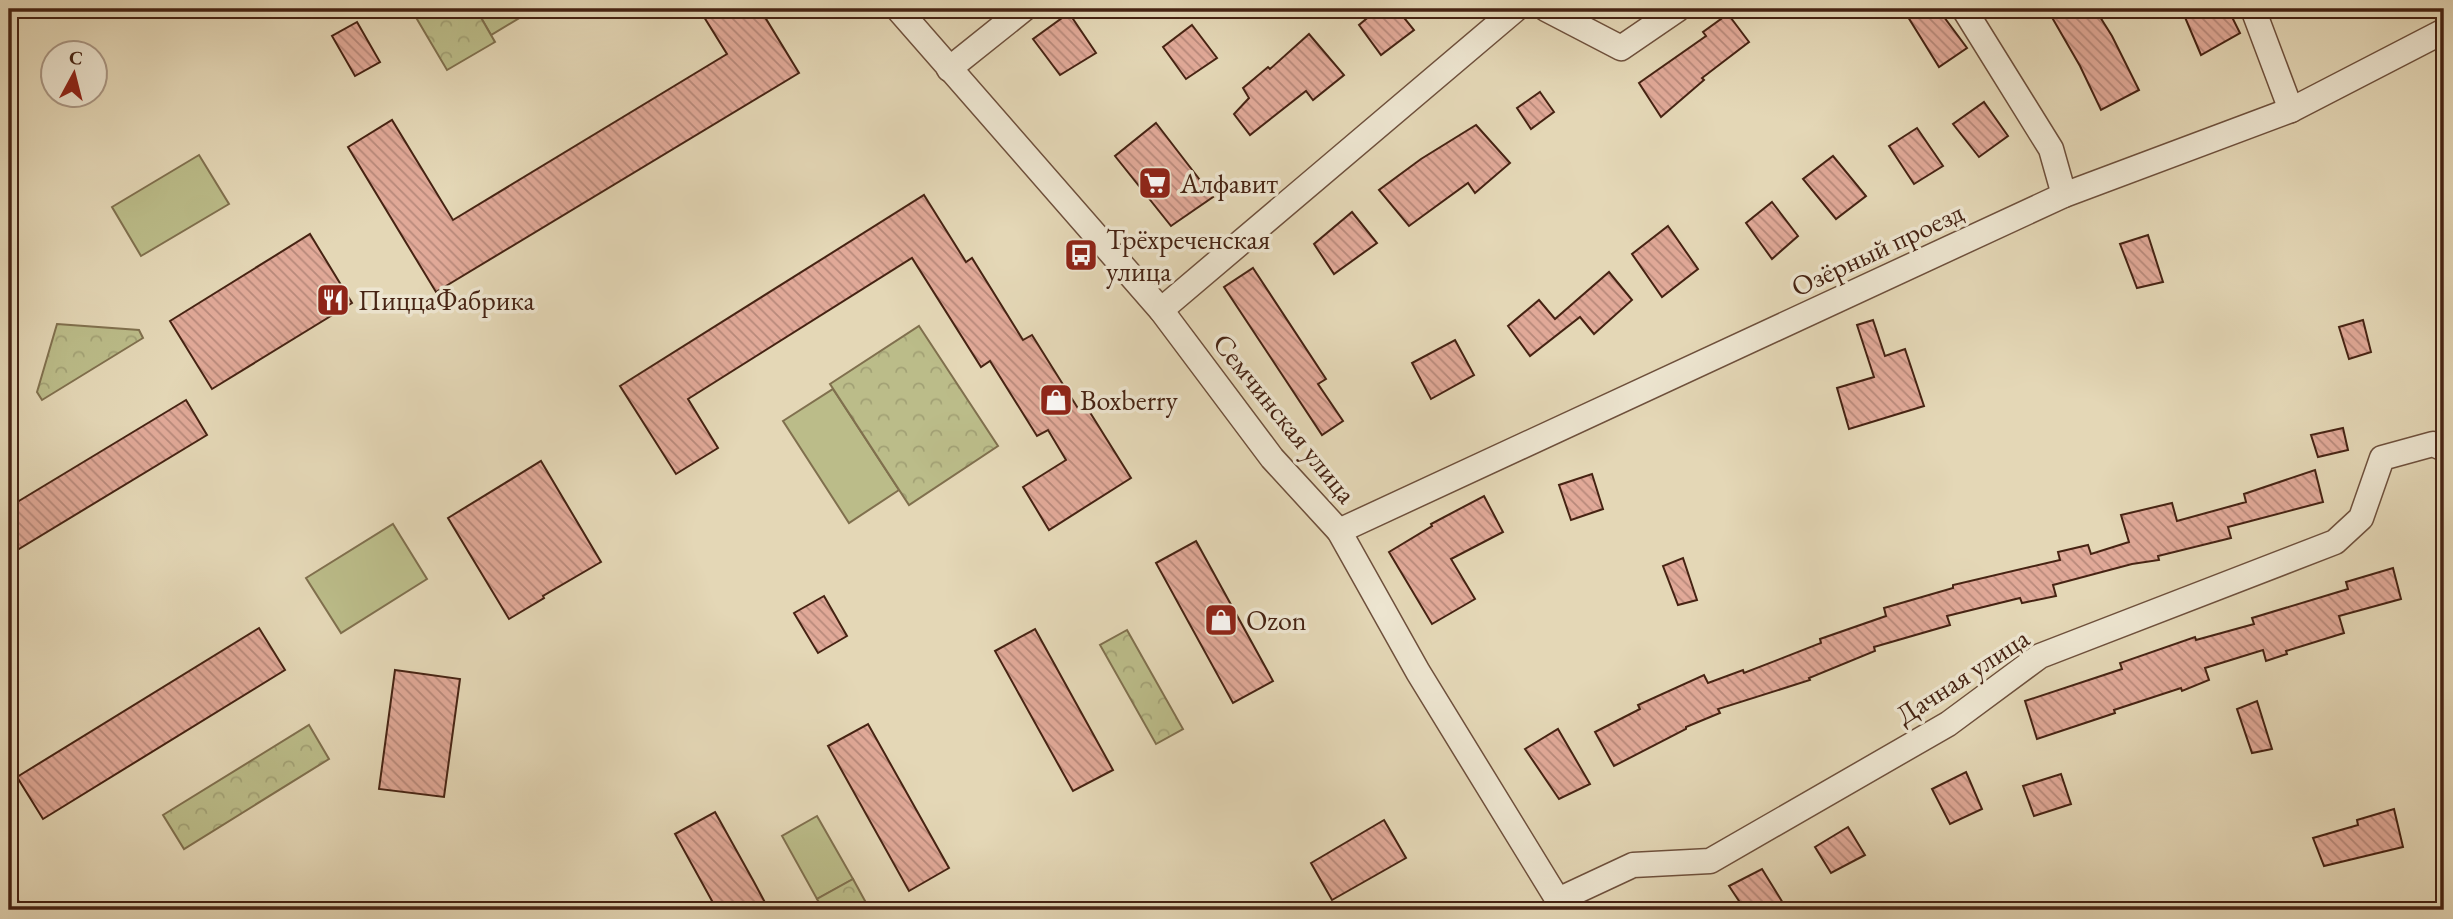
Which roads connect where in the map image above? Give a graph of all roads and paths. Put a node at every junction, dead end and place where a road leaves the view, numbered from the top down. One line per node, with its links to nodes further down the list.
1 (898, 9): 9 (street, Семчинская улица)
2 (1024, 9): 9 (street)
3 (1516, 9): 12 (street)
4 (1546, 9): 5 (street)
5 (1678, 9)
6 (1964, 9): 11 (street)
7 (2252, 9): 10 (street)
8 (2444, 31): 10 (street, Озёрный проезд)
9 (949, 69): 12 (street, Семчинская улица)
10 (2291, 110): 11 (street, Озёрный проезд)
11 (2064, 195): 14 (street, Озёрный проезд)
12 (1161, 310): 14 (street, Семчинская улица)
13 (2444, 449): 15 (street, Дачная улица)
14 (1339, 531): 15 (street, Семчинская улица)
15 (1561, 905)

